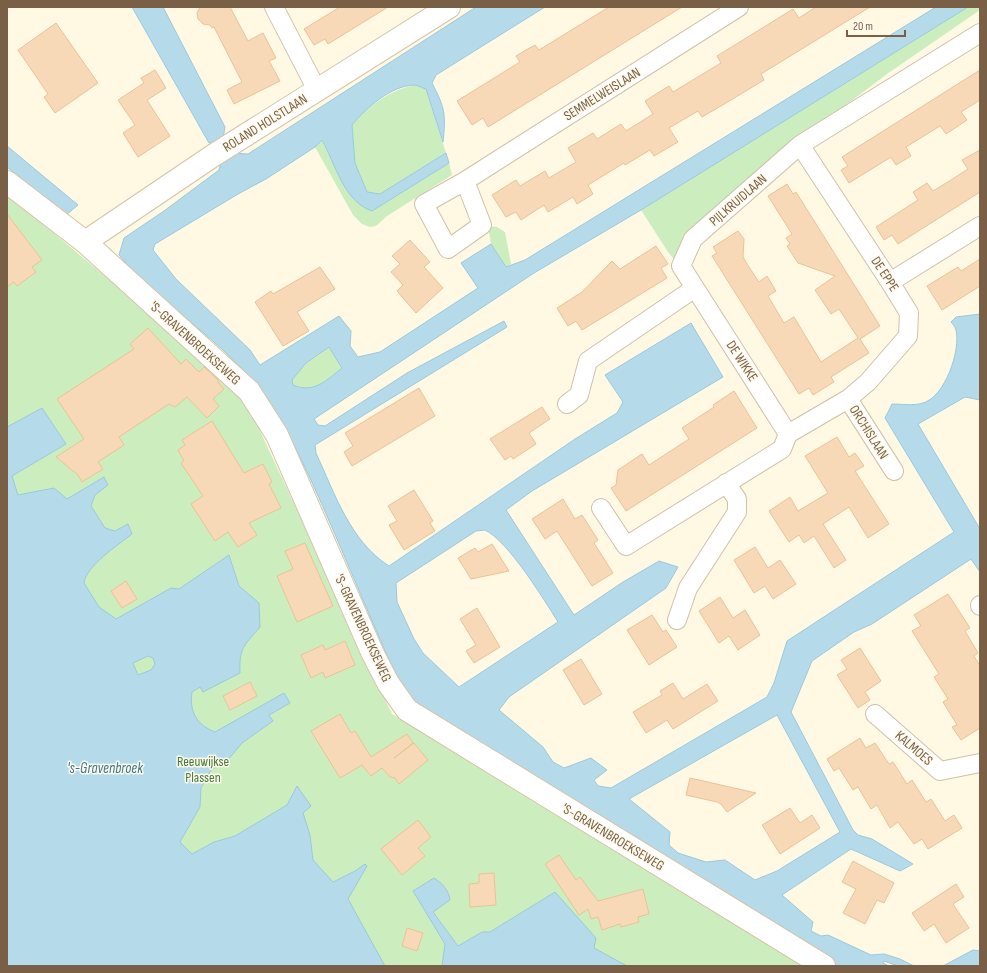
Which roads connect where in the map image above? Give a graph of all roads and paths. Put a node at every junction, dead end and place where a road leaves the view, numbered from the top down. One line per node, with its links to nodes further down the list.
1 (274, 7): 5 (street)
2 (449, 7): 5 (street, ROLAND HOLSTLAAN)
3 (739, 7): 7 (street, SEMMELWEISLAAN)
4 (980, 33): 6 (street, PIJLKRUIDLAAN)
5 (317, 90): 10 (street, ROLAND HOLSTLAAN)
6 (800, 145): 11 (street, DE EPPE); 12 (street, PIJLKRUIDLAAN)
7 (465, 181)
8 (7, 182): 10 (street, 'S-GRAVENBROEKSEWEG)
9 (980, 226): 11 (street)
10 (85, 242): 22 (street, 'S-GRAVENBROEKSEWEG)
11 (890, 282): 13 (street, DE EPPE)
12 (695, 288): 14 (street); 15 (street, DE WIKKE)
13 (848, 399): 15 (street, ORCHISLAAN); 16 (street, ORCHISLAAN)
14 (567, 404)
15 (788, 434): 17 (street)
16 (894, 471)
17 (726, 483): 18 (street); 19 (street)
18 (601, 508)
19 (677, 620)
20 (875, 714): 21 (street, KALMOES)
21 (980, 763)
22 (821, 964)

